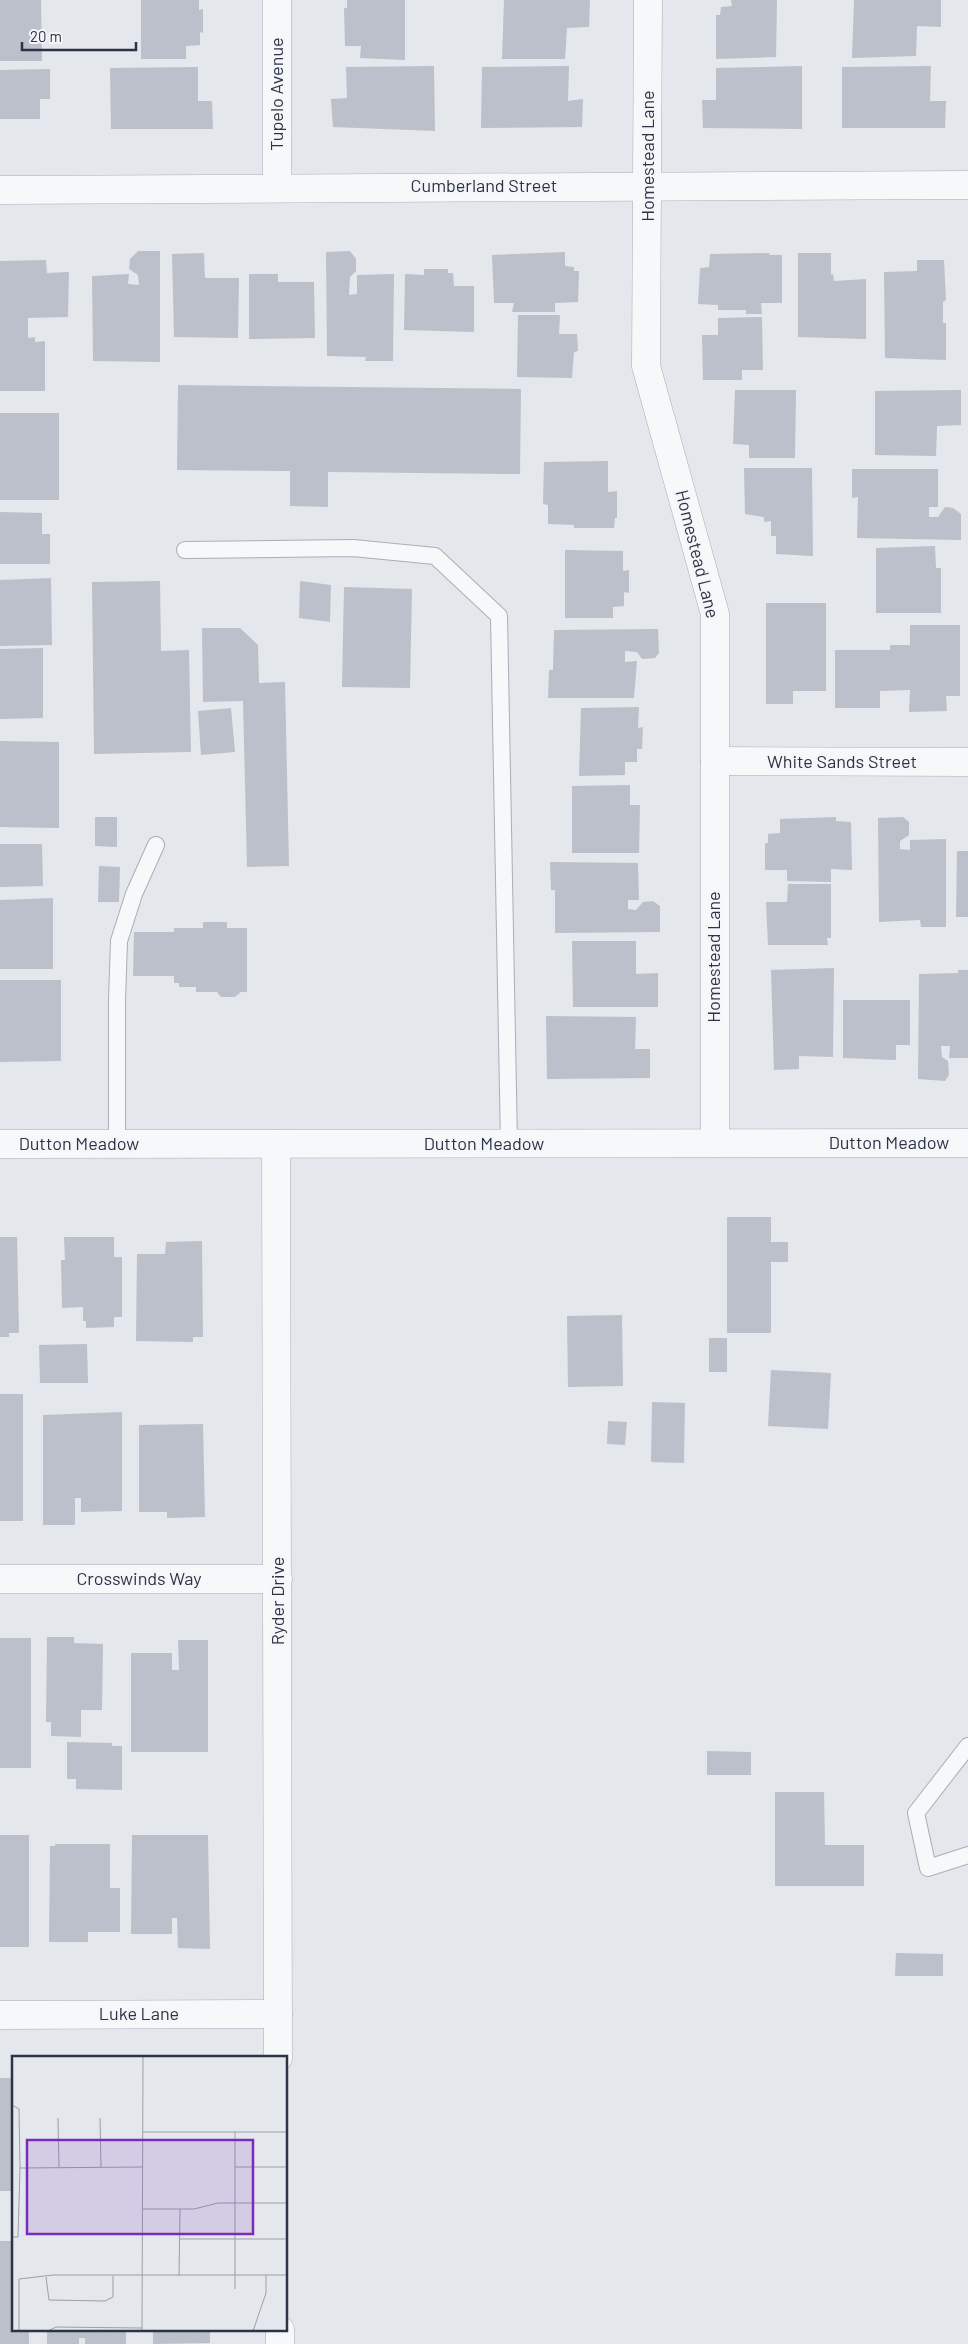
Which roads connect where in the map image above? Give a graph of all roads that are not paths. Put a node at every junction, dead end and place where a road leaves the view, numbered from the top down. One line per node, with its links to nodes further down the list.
1 (277, 0): 5 (street, Tupelo Avenue)
2 (648, 0): 3 (street, Homestead Lane)
3 (648, 185): 4 (street, Cumberland Street); 5 (street, Cumberland Street); 8 (street, Homestead Lane)
4 (968, 185)
5 (277, 188): 6 (street, Cumberland Street)
6 (0, 190)
7 (185, 550): 16 (lane)
8 (715, 761): 9 (street, White Sands Street); 11 (street, Homestead Lane)
9 (968, 762)
10 (156, 845): 14 (lane)
11 (714, 1143): 12 (street, Dutton Meadow); 16 (street, Dutton Meadow)
12 (968, 1143)
13 (0, 1144): 14 (street, Dutton Meadow)
14 (117, 1144): 15 (street, Dutton Meadow)
15 (276, 1144): 16 (street, Dutton Meadow); 17 (street, Ryder Drive)
16 (509, 1144)
17 (278, 1579): 18 (street, Crosswinds Way); 21 (street, Ryder Drive)
18 (0, 1580)
19 (968, 1746): 20 (lane)
20 (968, 1854)
21 (278, 2014): 22 (street, Luke Lane); 23 (street, Ryder Drive)
22 (0, 2015)
23 (278, 2056)

